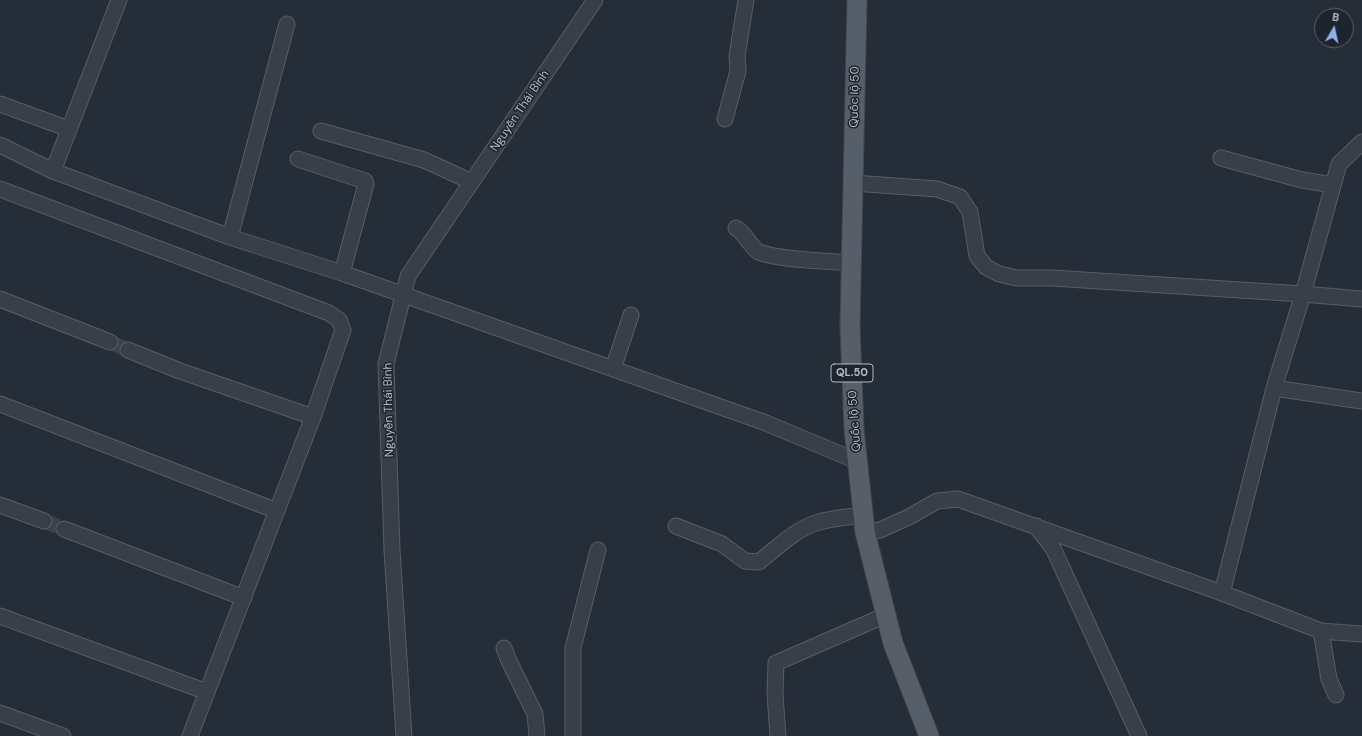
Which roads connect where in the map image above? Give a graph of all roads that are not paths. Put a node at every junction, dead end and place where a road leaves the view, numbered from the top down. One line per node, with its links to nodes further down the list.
1 (119, 0): 8 (street)
2 (596, 0): 15 (street, Nguyễn Thái Bình)
3 (746, 0): 7 (street)
4 (857, 0): 16 (main road, Quốc lộ 50 / QL.50)
5 (287, 24): 20 (street)
6 (0, 104): 8 (street)
7 (725, 119)
8 (69, 129): 14 (street)
9 (321, 131): 15 (street)
10 (1362, 142): 17 (street)
11 (0, 145): 14 (street)
12 (1221, 158): 17 (street)
13 (298, 159): 22 (street)
14 (53, 171): 20 (street)
15 (472, 182): 24 (street, Nguyễn Thái Bình)
16 (853, 183): 21 (main road, Quốc lộ 50 / QL.50); 23 (street)
17 (1330, 184): 23 (street)
18 (0, 189): 34 (street)
19 (736, 228): 21 (street)
20 (230, 237): 22 (street)
21 (851, 263): 35 (main road, Quốc lộ 50 / QL.50)
22 (342, 273): 24 (street)
23 (1298, 294): 26 (street); 31 (street)
24 (403, 295): 30 (street); 56 (street, Nguyễn Thái Bình)
25 (0, 299): 28 (street)
26 (1362, 299)
27 (631, 315): 30 (street)
28 (110, 342)
29 (128, 350): 34 (street)
30 (613, 369): 35 (street)
31 (1274, 388): 32 (street); 44 (street)
32 (1362, 401)
33 (0, 404): 37 (street)
34 (313, 417): 37 (street)
35 (857, 461): 39 (main road, Quốc lộ 50 / QL.50)
36 (0, 505): 38 (street)
37 (277, 511): 45 (street)
38 (44, 521)
39 (864, 523): 40 (street); 41 (street); 46 (main road, Quốc lộ 50 / QL.50)
40 (676, 526)
41 (1036, 526): 44 (street); 61 (street)
42 (64, 529): 45 (street)
43 (598, 550): 58 (street)
44 (1222, 594): 48 (street)
45 (244, 598): 51 (street)
46 (886, 615): 59 (street); 60 (main road, Quốc lộ 50 / QL.50)
47 (0, 616): 51 (street)
48 (1321, 631): 49 (street); 52 (street)
49 (1362, 634)
50 (504, 648): 57 (street)
51 (207, 692): 55 (street)
52 (1336, 695)
53 (0, 713): 54 (street)
54 (62, 736)
55 (190, 736)
56 (404, 736)
57 (537, 736)
58 (573, 736)
59 (778, 736)
60 (929, 736)
61 (1139, 736)

